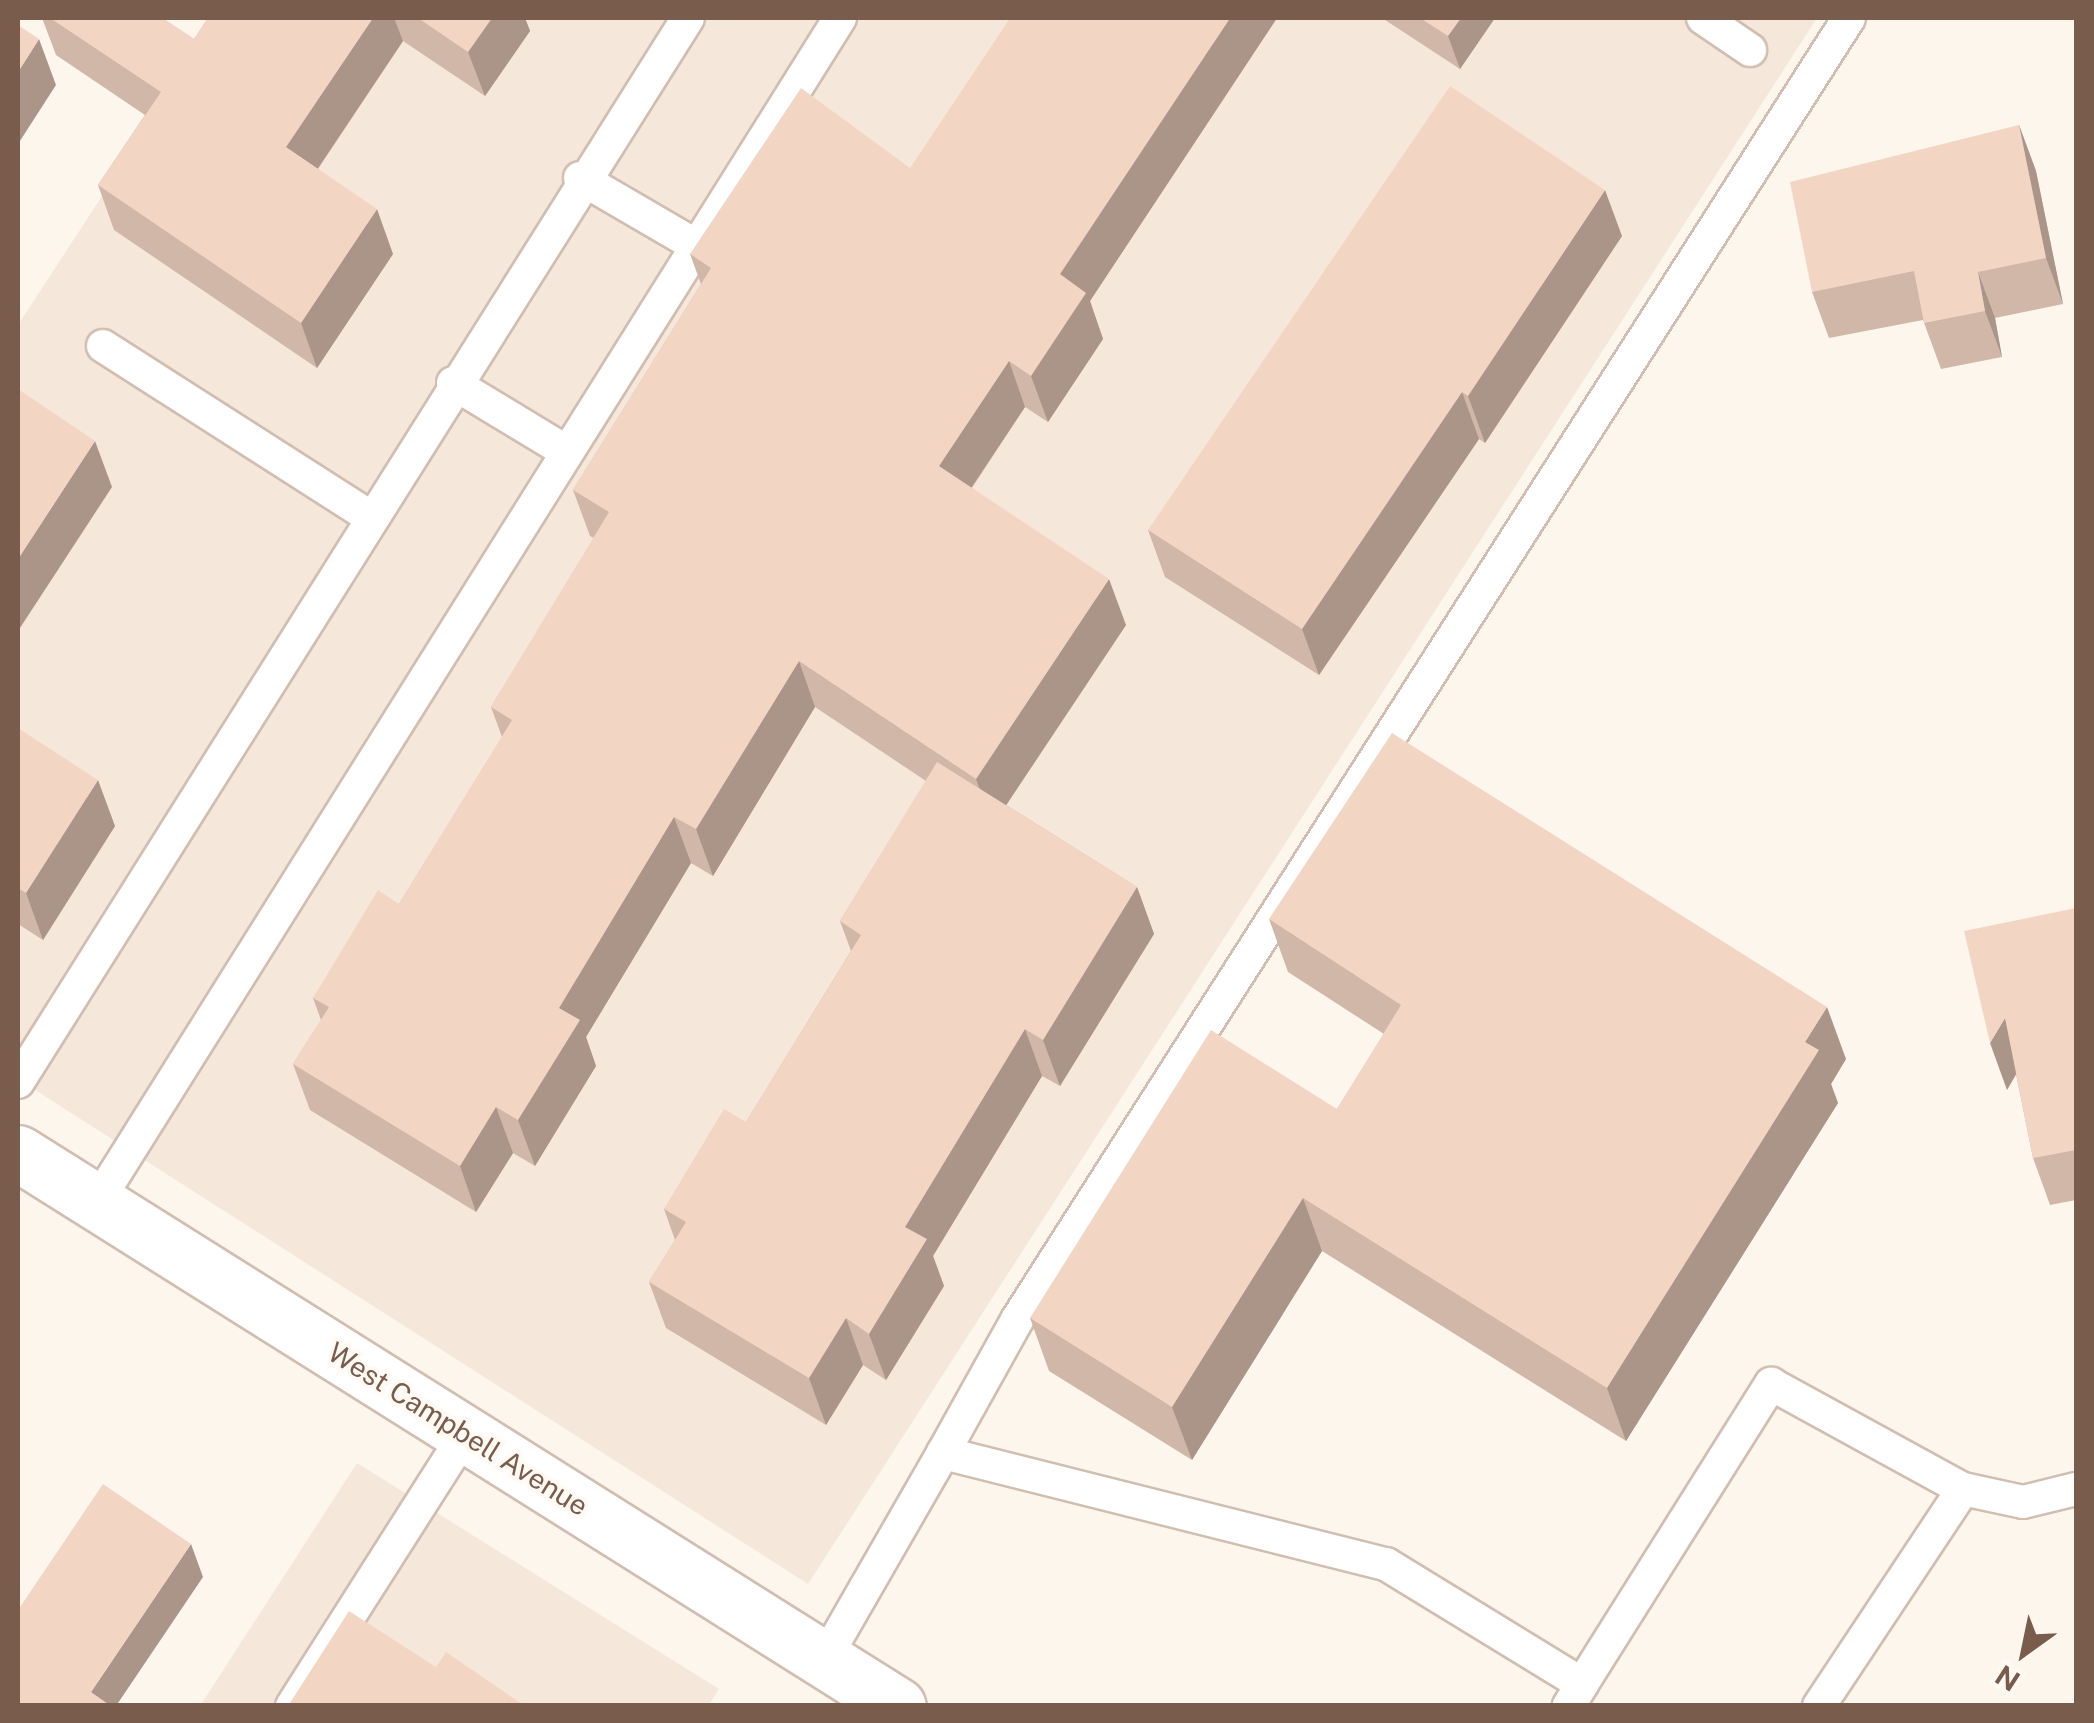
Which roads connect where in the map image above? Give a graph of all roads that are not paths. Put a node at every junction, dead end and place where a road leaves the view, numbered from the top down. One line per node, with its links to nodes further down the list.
1 (688, 18): 6 (lane)
2 (840, 18): 7 (lane)
3 (1703, 18): 5 (lane)
4 (1849, 18): 16 (lane)
5 (1750, 50)
6 (580, 178): 7 (lane); 9 (lane)
7 (697, 246): 10 (lane)
8 (103, 346): 11 (lane)
9 (453, 383): 10 (lane); 11 (lane)
10 (568, 452): 14 (lane)
11 (369, 516): 12 (lane)
12 (18, 1082)
13 (18, 1153): 14 (street, West Campbell Avenue)
14 (97, 1202): 15 (street, West Campbell Avenue)
15 (465, 1434): 19 (street, West Campbell Avenue); 21 (lane)
16 (942, 1453): 19 (lane); 20 (lane)
17 (1963, 1489): 18 (lane); 20 (lane); 23 (lane)
18 (2076, 1489)
19 (824, 1660): 22 (street, West Campbell Avenue)
20 (1576, 1695)
21 (292, 1706)
22 (898, 1706)
23 (1819, 1706)

